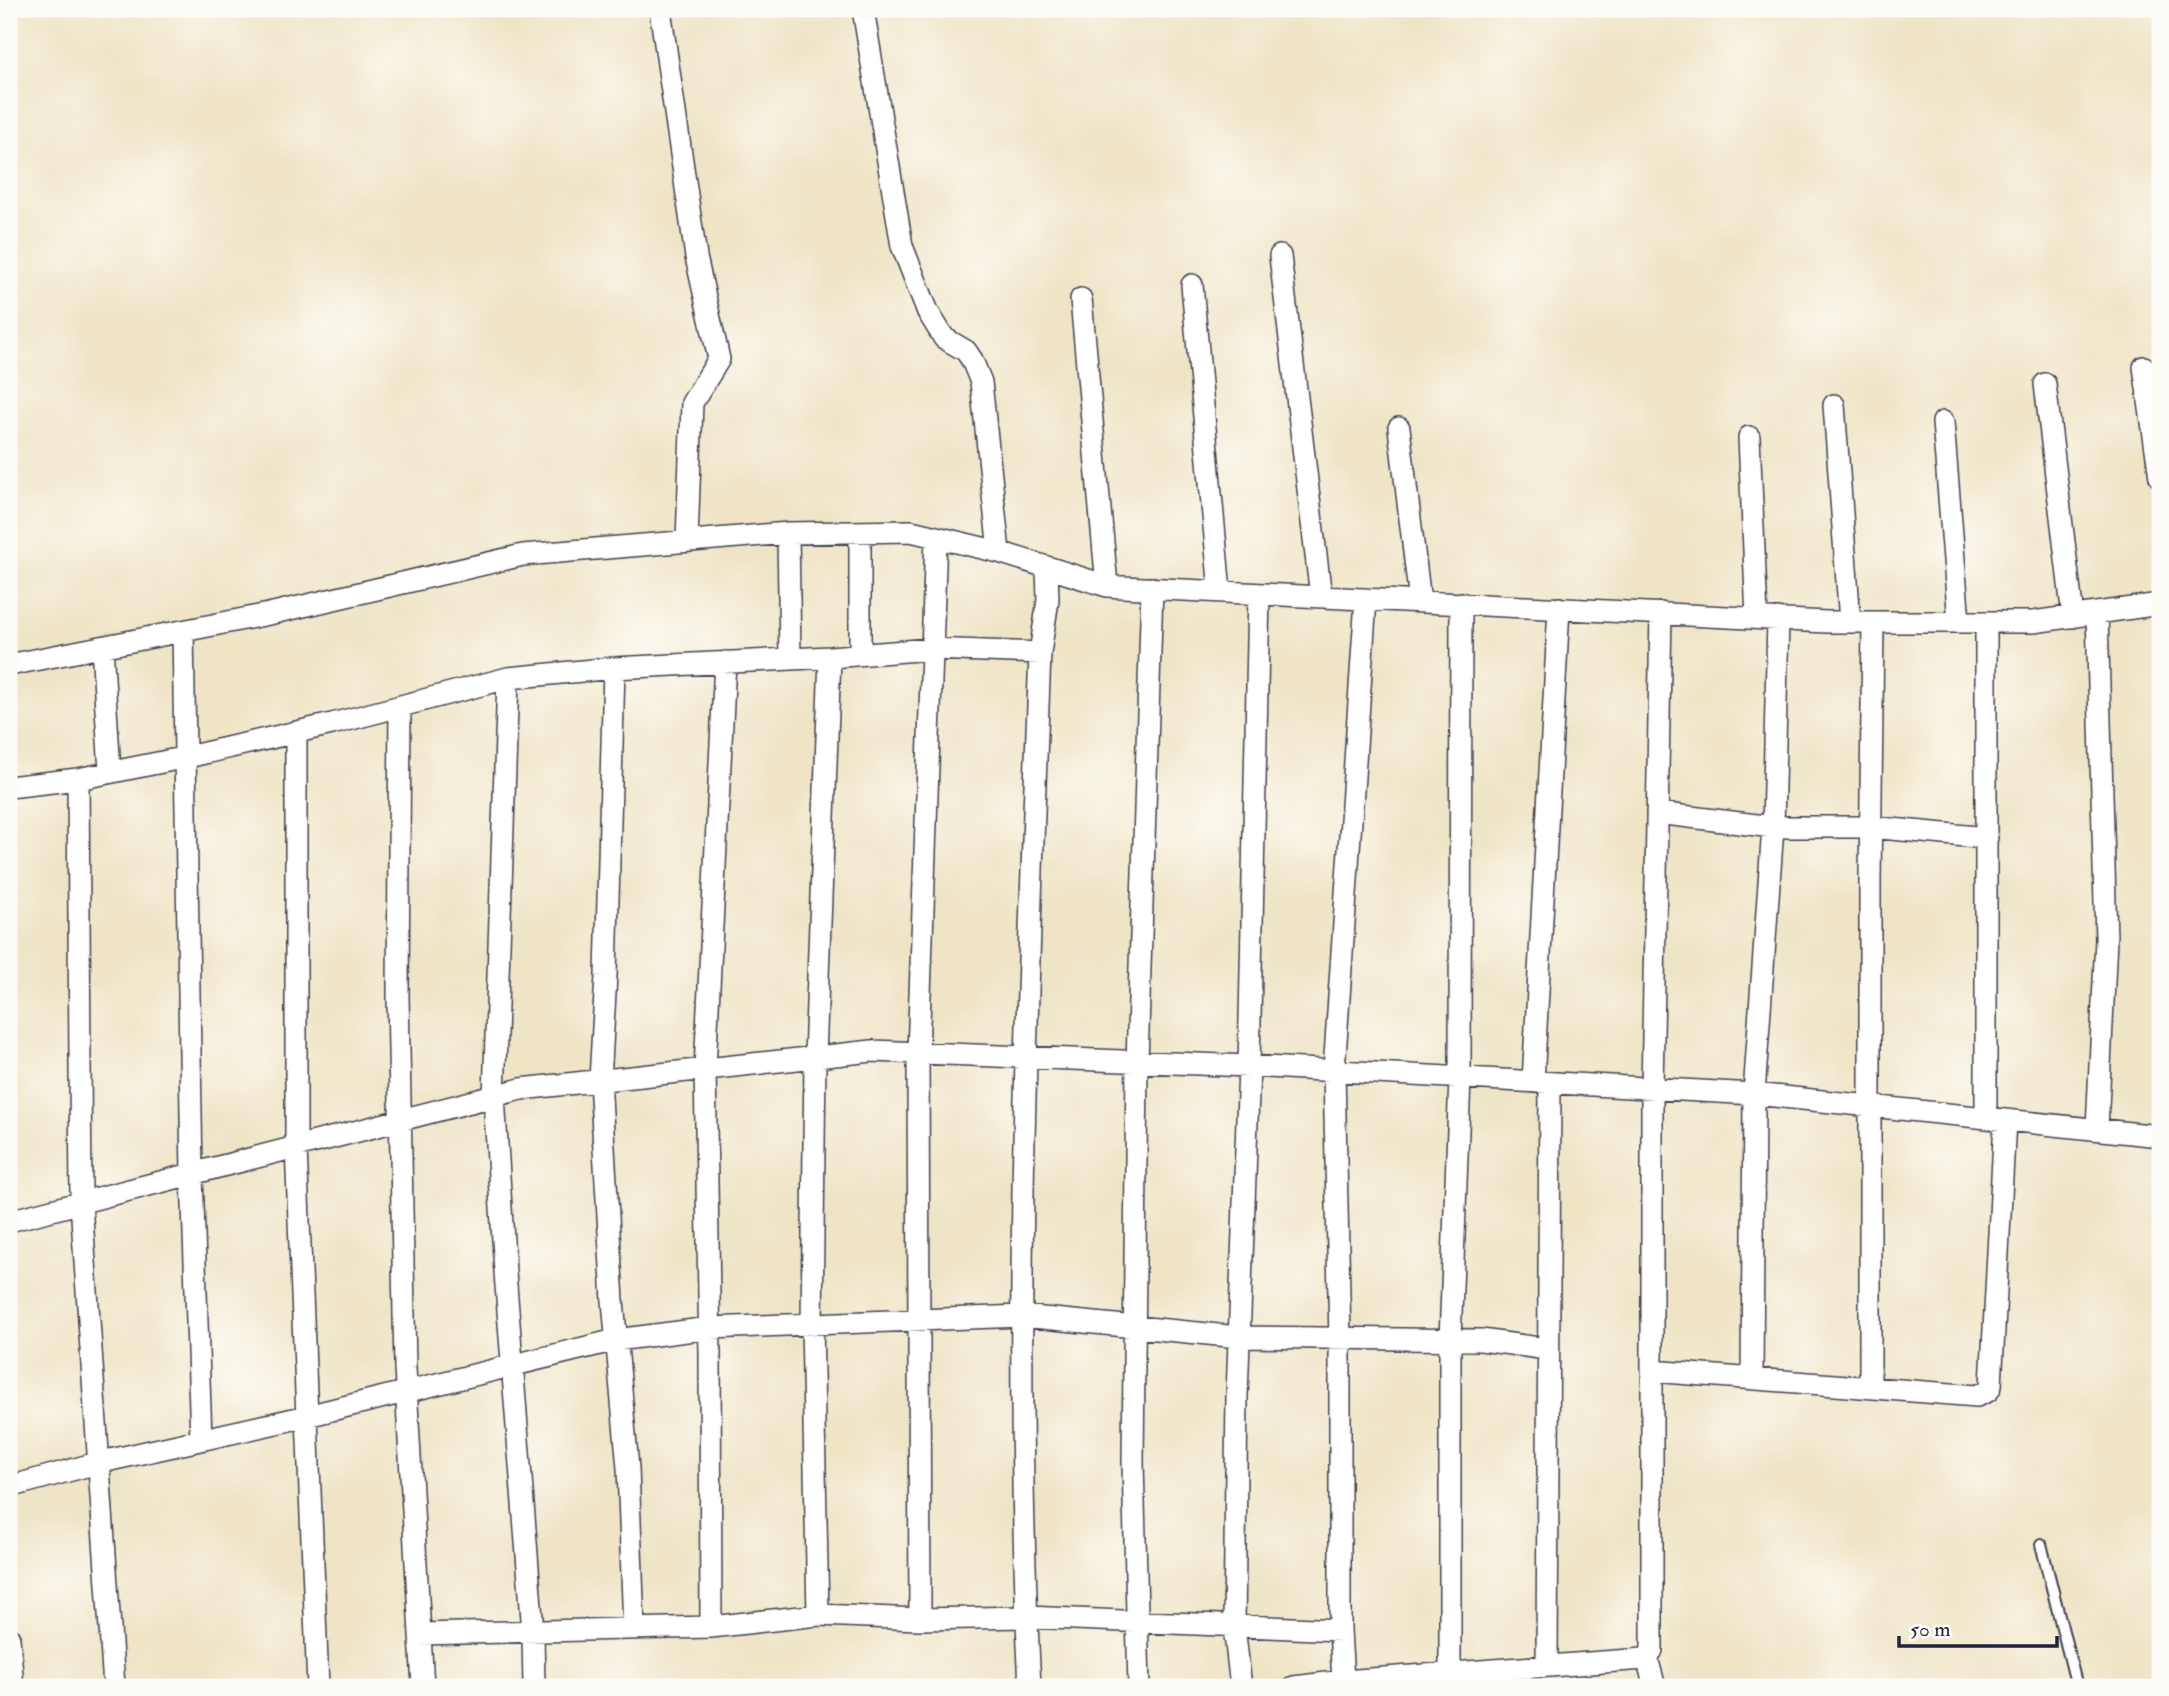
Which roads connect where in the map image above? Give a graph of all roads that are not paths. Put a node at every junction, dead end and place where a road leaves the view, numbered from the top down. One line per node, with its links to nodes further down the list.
1 (660, 9): 16 (street)
2 (863, 9): 17 (street)
3 (1280, 256): 23 (street)
4 (1192, 285): 21 (street)
5 (1081, 299): 19 (street)
6 (2144, 367): 12 (street)
7 (2045, 384): 31 (street)
8 (1834, 405): 33 (street)
9 (1943, 422): 35 (street)
10 (1399, 428): 25 (street)
11 (1749, 437): 32 (street)
12 (2160, 477)
13 (788, 533): 14 (street); 16 (street); 43 (street)
14 (860, 533): 15 (street); 41 (street)
15 (936, 537): 17 (street); 39 (street)
16 (687, 541): 37 (street)
17 (999, 552): 18 (street)
18 (1047, 568): 19 (street); 40 (street)
19 (1107, 586): 20 (street)
20 (1152, 588): 21 (street); 61 (street)
21 (1220, 592): 22 (street)
22 (1259, 594): 23 (street); 62 (street)
23 (1321, 597): 24 (street)
24 (1366, 599): 25 (street); 64 (street)
25 (1420, 601): 26 (street)
26 (1461, 603): 28 (street); 65 (street)
27 (2160, 604): 30 (street)
28 (1559, 608): 29 (street); 67 (street)
29 (1661, 613): 32 (street); 54 (street)
30 (2097, 613): 31 (street); 74 (street)
31 (2073, 617): 36 (street)
32 (1767, 619): 33 (street); 55 (street)
33 (1850, 622): 34 (street)
34 (1873, 622): 35 (street); 56 (street)
35 (1959, 622): 36 (street)
36 (1986, 622): 57 (street)
37 (183, 631): 38 (street); 50 (street)
38 (102, 647): 45 (street); 51 (street)
39 (930, 649): 40 (street); 41 (street); 58 (street)
40 (1040, 653): 60 (street)
41 (860, 654): 42 (street)
42 (830, 657): 43 (street); 59 (street)
43 (790, 659): 44 (street)
44 (725, 662): 46 (street); 63 (street)
45 (9, 665)
46 (614, 668): 47 (street); 66 (street)
47 (508, 678): 48 (street); 70 (street)
48 (400, 706): 49 (street); 73 (street)
49 (296, 732): 50 (street); 76 (street)
50 (187, 757): 51 (street); 77 (street)
51 (110, 771): 52 (street)
52 (78, 779): 53 (street); 78 (street)
53 (9, 787)
54 (1657, 813): 55 (street); 68 (street)
55 (1773, 827): 56 (street); 69 (street)
56 (1870, 827): 57 (street); 71 (street)
57 (1987, 838): 72 (street)
58 (918, 1053): 59 (street); 60 (street); 81 (street)
59 (815, 1057): 63 (street); 82 (street)
60 (1025, 1057): 61 (street); 80 (street)
61 (1137, 1062): 62 (street); 83 (street)
62 (1249, 1066): 64 (street); 85 (street)
63 (705, 1069): 66 (street); 84 (street)
64 (1334, 1071): 65 (street); 86 (street)
65 (1460, 1078): 67 (street); 88 (street)
66 (600, 1080): 70 (street); 87 (street)
67 (1542, 1083): 68 (street); 89 (street)
68 (1652, 1089): 69 (street); 91 (street)
69 (1754, 1094): 71 (street); 92 (street)
70 (494, 1096): 73 (street); 90 (street)
71 (1870, 1106): 72 (street); 93 (street)
72 (1995, 1119): 74 (street); 93 (street)
73 (402, 1120): 76 (street); 94 (street)
74 (2097, 1129): 75 (street)
75 (2160, 1136)
76 (296, 1147): 77 (street); 95 (street)
77 (192, 1174): 78 (street); 96 (street)
78 (81, 1202): 79 (street); 97 (street)
79 (9, 1221)
80 (1022, 1316): 81 (street); 83 (street); 101 (street)
81 (920, 1320): 82 (street); 102 (street)
82 (812, 1324): 84 (street); 100 (street)
83 (1134, 1325): 85 (street); 103 (street)
84 (710, 1328): 87 (street); 105 (street)
85 (1239, 1337): 86 (street); 104 (street)
86 (1340, 1339): 88 (street); 107 (street)
87 (617, 1340): 90 (street); 106 (street)
88 (1450, 1340): 89 (street); 113 (street)
89 (1547, 1349): 112 (street)
90 (513, 1365): 94 (street); 108 (street)
91 (1652, 1371): 92 (street); 111 (street)
92 (1752, 1378): 93 (street)
93 (1870, 1386)
94 (407, 1390): 95 (street); 109 (street)
95 (307, 1416): 96 (street); 117 (street)
96 (201, 1439): 97 (street)
97 (97, 1463): 98 (street); 116 (street)
98 (9, 1487)
99 (2041, 1544): 125 (lane)
100 (818, 1615): 102 (street); 105 (street)
101 (1026, 1617): 102 (street); 103 (street); 120 (street)
102 (920, 1619)
103 (1136, 1622): 104 (street); 121 (street)
104 (1234, 1626): 107 (street); 122 (street)
105 (711, 1627): 106 (street)
106 (634, 1628): 108 (street)
107 (1340, 1630): 114 (street)
108 (533, 1632): 109 (street); 119 (street)
109 (420, 1634): 118 (street)
110 (9, 1638): 115 (street)
111 (1647, 1658): 112 (street); 124 (street)
112 (1547, 1666): 113 (street)
113 (1450, 1680): 114 (street)
114 (1344, 1684): 123 (street)
115 (13, 1687)
116 (114, 1687)
117 (318, 1687)
118 (423, 1687)
119 (534, 1687)
120 (1030, 1687)
121 (1139, 1687)
122 (1241, 1687)
123 (1294, 1687)
124 (1655, 1687)
125 (2077, 1687)

